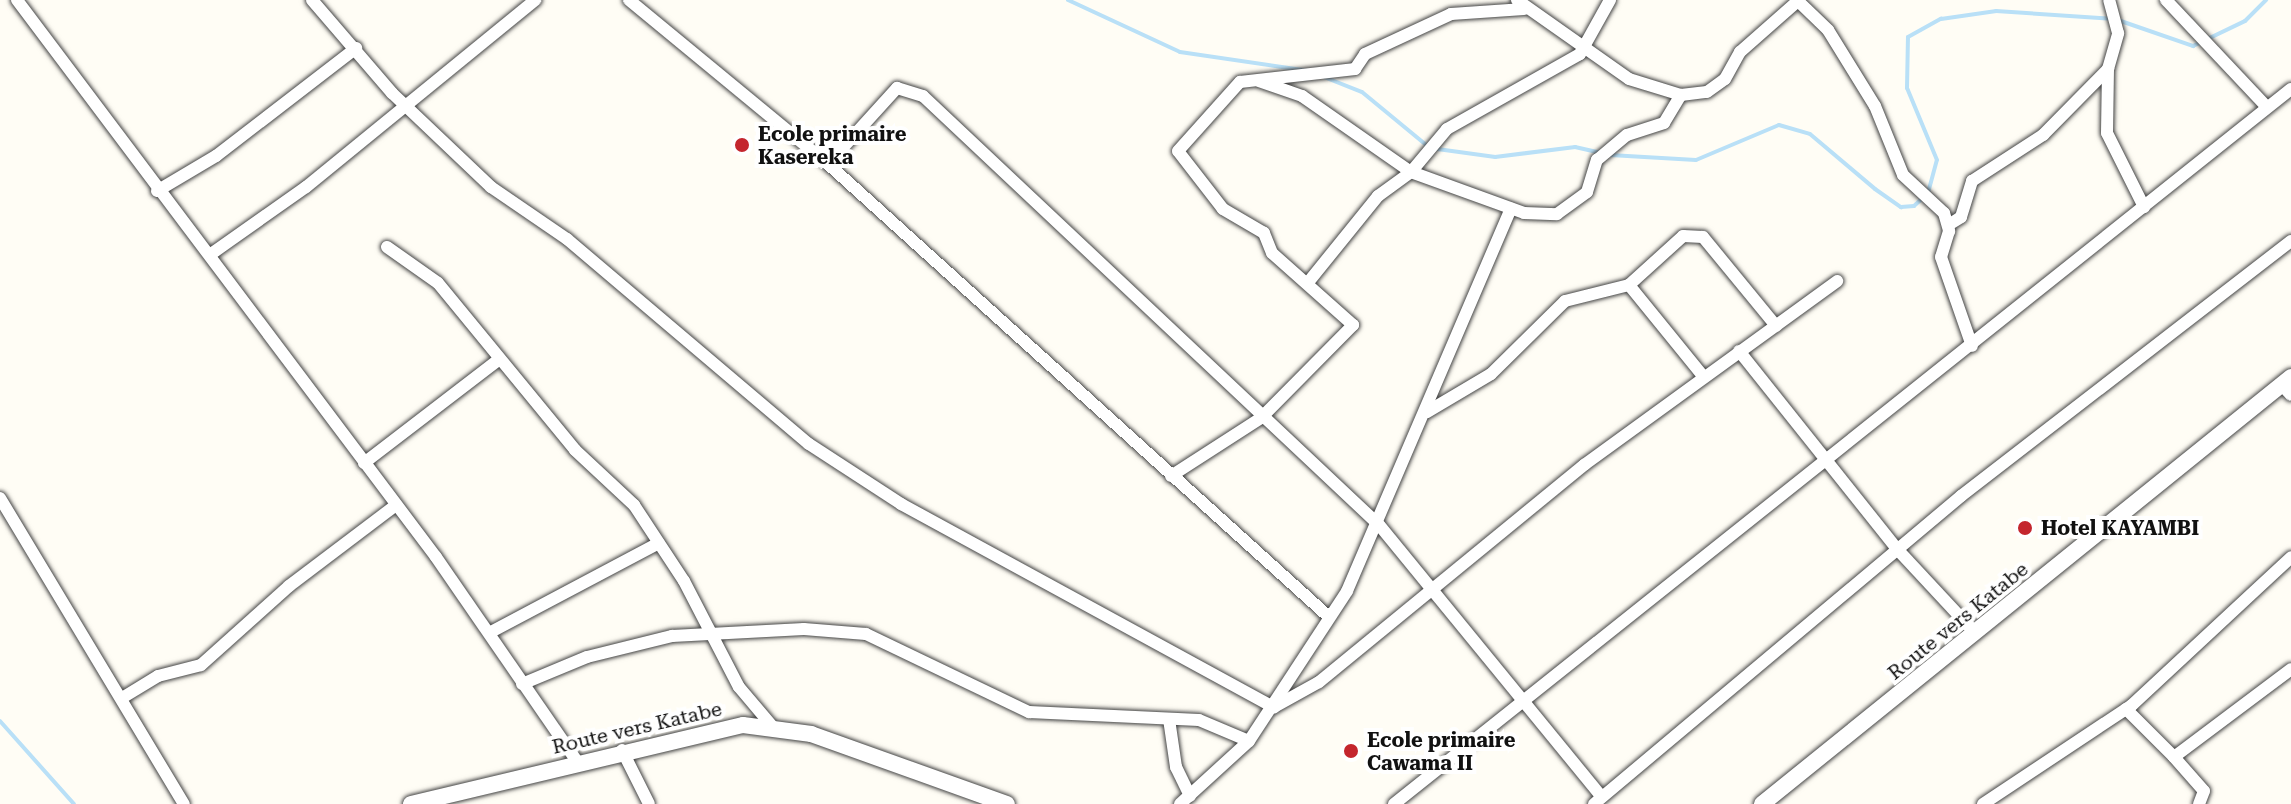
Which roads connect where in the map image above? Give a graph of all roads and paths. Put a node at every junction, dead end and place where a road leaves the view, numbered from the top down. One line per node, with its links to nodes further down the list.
1 (17, 0): 20 (street)
2 (312, 0): 11 (street)
3 (535, 0): 16 (street)
4 (629, 0): 18 (street)
5 (1610, 0): 10 (street)
6 (1798, 0): 15 (street); 23 (street)
7 (2109, 0): 12 (street)
8 (2166, 0): 17 (street)
9 (1521, 4): 10 (street); 13 (street)
10 (1586, 44): 15 (street); 19 (street)
11 (356, 48): 16 (street); 20 (street)
12 (2108, 69): 21 (street); 23 (street)
13 (1259, 81): 19 (street); 27 (street)
14 (2291, 89): 17 (street)
15 (1681, 95): 22 (street)
16 (404, 105): 26 (street); 56 (street)
17 (2267, 107): 21 (street)
18 (828, 164): 37 (street); 40 (street)
19 (1411, 172): 22 (street); 27 (street)
20 (157, 191): 26 (street)
21 (2144, 207): 31 (street)
22 (1511, 209): 36 (street)
23 (1950, 224): 31 (street)
24 (2291, 241): 45 (street)
25 (387, 247): 33 (street)
26 (211, 254): 39 (street)
27 (1310, 280): 37 (street)
28 (1837, 281): 30 (street)
29 (1629, 285): 30 (street); 34 (street); 36 (street)
30 (1776, 326): 32 (street)
31 (1972, 346): 38 (street)
32 (1739, 351): 34 (street); 38 (street)
33 (498, 360): 39 (street); 44 (street)
34 (1703, 376): 47 (street)
35 (2288, 385): 51 (street, Route vers Katabe)
36 (1427, 412): 43 (street)
37 (1261, 418): 40 (street); 43 (street)
38 (1828, 457): 45 (street); 55 (street)
39 (364, 463): 42 (street)
40 (1171, 476): 48 (street)
41 (0, 498): 54 (street)
42 (396, 505): 50 (street); 54 (street)
43 (1380, 526): 47 (street); 48 (street)
44 (659, 543): 49 (street); 50 (street)
45 (1898, 550): 51 (street); 65 (street)
46 (2291, 557): 57 (street)
47 (1431, 589): 55 (street); 56 (street)
48 (1329, 617): 56 (street)
49 (708, 632): 53 (street); 58 (street); 59 (street)
50 (489, 633): 53 (street)
51 (1975, 633): 71 (street, Route vers Katabe)
52 (2291, 669): 62 (street)
53 (522, 684): 63 (street)
54 (122, 698): 66 (street)
55 (1525, 701): 65 (street); 70 (street)
56 (1274, 707): 60 (street)
57 (2126, 709): 62 (street); 72 (street)
58 (1169, 719): 60 (street); 64 (street)
59 (772, 726): 61 (street, Route vers Katabe); 69 (street, Route vers Katabe)
60 (1249, 741): 64 (street)
61 (622, 750): 63 (street, Route vers Katabe); 68 (street)
62 (2174, 757): 73 (street)
63 (576, 760): 67 (street, Route vers Katabe)
64 (1185, 800)
65 (1598, 800)
66 (184, 804)
67 (411, 804)
68 (649, 804)
69 (1007, 804)
70 (1394, 804)
71 (1762, 804)
72 (1983, 804)
73 (2199, 804)

